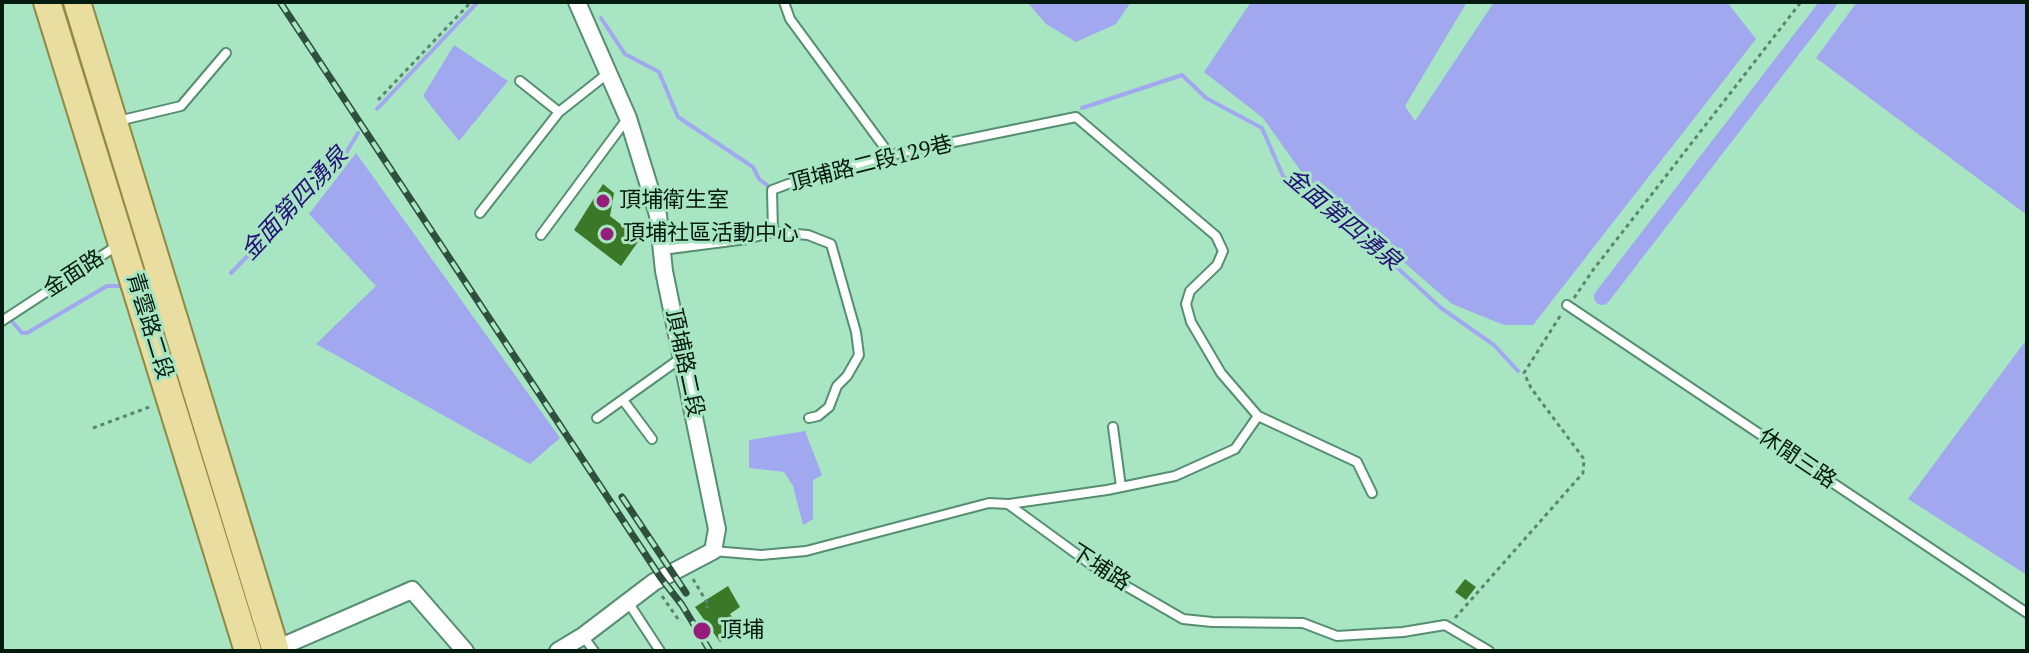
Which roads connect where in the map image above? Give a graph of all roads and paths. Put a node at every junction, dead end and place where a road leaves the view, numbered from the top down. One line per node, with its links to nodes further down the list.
1 (47, 2): 18 (main road, 青雲路二段)
2 (77, 2): 12 (main road, 青雲路二段)
3 (471, 2): 9 (path)
4 (577, 2): 7 (street, 頂埔路二段)
5 (784, 2): 13 (lane)
6 (226, 53): 12 (lane)
7 (607, 74): 10 (lane); 11 (street, 頂埔路二段)
8 (520, 81): 10 (lane)
9 (378, 100)
10 (559, 112): 14 (lane)
11 (628, 118): 17 (lane); 19 (street, 頂埔路二段)
12 (114, 123): 15 (main road, 青雲路二段)
13 (890, 155): 16 (lane, 頂埔路二段129巷); 25 (lane, 頂埔路二段129巷)
14 (480, 213)
15 (145, 226): 18 (lane, 金面路); 42 (main road, 青雲路二段)
16 (773, 232): 19 (lane); 27 (lane)
17 (541, 235)
18 (123, 241): 21 (lane, 金面路); 23 (main road, 青雲路二段)
19 (661, 250): 22 (street, 頂埔路二段)
20 (1567, 305): 39 (lane, 休閒三路)
21 (2, 321)
22 (682, 357): 24 (lane); 34 (street, 頂埔路二段)
23 (171, 399): 29 (path); 43 (main road, 青雲路二段)
24 (623, 400): 26 (lane); 30 (lane)
25 (1258, 416): 31 (lane); 32 (lane)
26 (597, 418)
27 (809, 418)
28 (1113, 427): 31 (lane)
29 (93, 428)
30 (652, 439)
31 (1121, 487): 33 (lane)
32 (1372, 493)
33 (1008, 504): 34 (lane); 48 (lane, 下埔路)
34 (713, 551): 35 (street)
35 (684, 566): 36 (street); 38 (path)
36 (654, 582): 37 (street); 40 (path)
37 (627, 601): 41 (street); 47 (lane)
38 (706, 608)
39 (2027, 613)
40 (682, 620)
41 (583, 636): 45 (street); 46 (lane)
42 (276, 650): 44 (street)
43 (248, 651)
44 (465, 651)
45 (558, 651)
46 (594, 651)
47 (660, 651)
48 (1489, 651)

